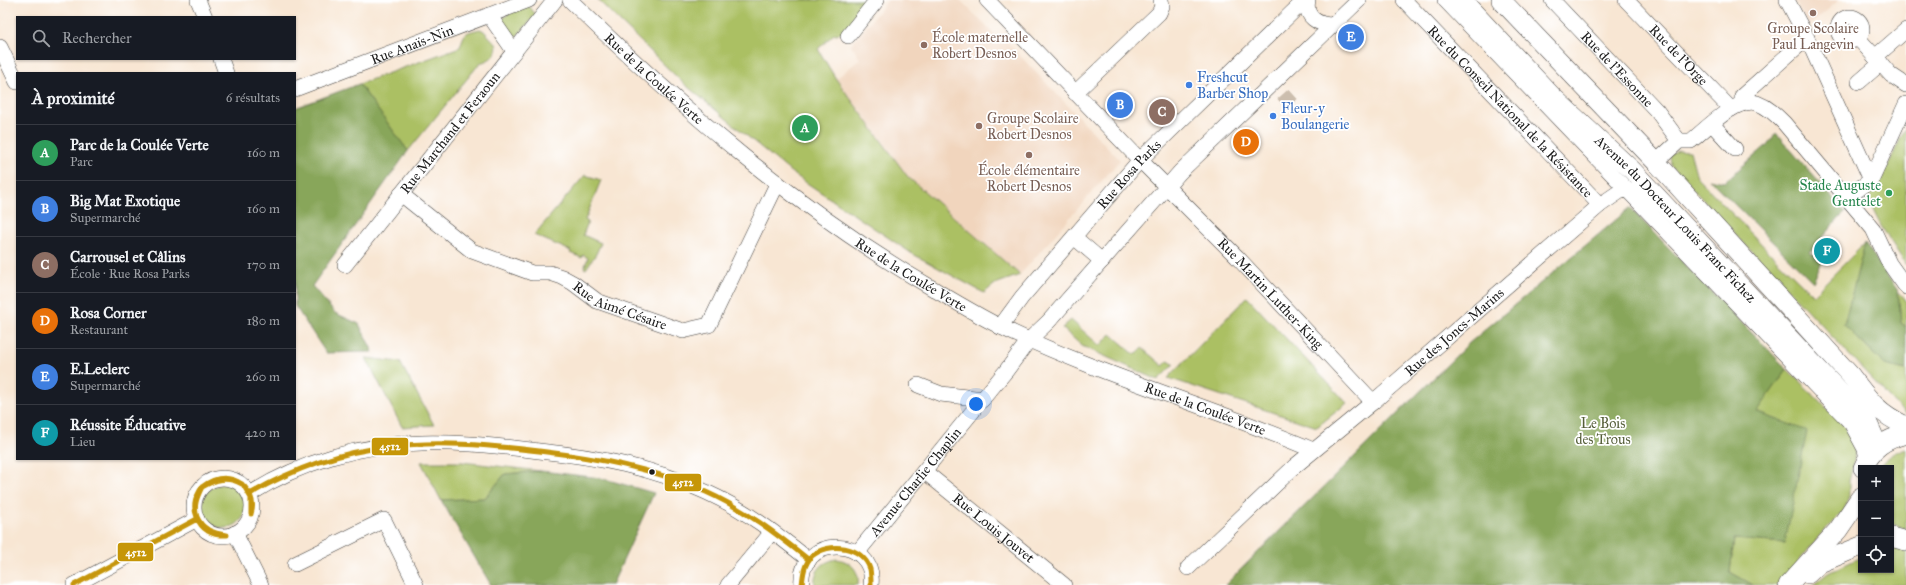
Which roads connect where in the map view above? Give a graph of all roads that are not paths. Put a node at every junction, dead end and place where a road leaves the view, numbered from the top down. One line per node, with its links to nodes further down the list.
1 (198, 0): 19 (street)
2 (529, 0): 18 (street, Rue Anaïs-Nin)
3 (555, 0): 27 (street, Rue Marchand et Feraoun)
4 (570, 0): 44 (street, Rue de la Coulée Verte)
5 (877, 0): 22 (street)
6 (987, 0): 35 (street, Rue Martin Luther-King)
7 (1162, 0): 35 (street)
8 (1306, 0): 20 (street, Rue Rosa Parks); 41 (street, Rue Rosa Parks)
9 (1358, 0): 20 (street)
10 (1404, 0): 49 (street, Rue du Conseil National de la Résistance)
11 (1446, 0): 46 (street)
12 (1462, 0): 53 (main road, Avenue du Docteur Louis Franc Fichez)
13 (1486, 0): 25 (main road)
14 (1501, 0): 25 (main road, Avenue du Docteur Louis Franc Fichez)
15 (1552, 0): 39 (street, Rue de l'Essonne)
16 (1626, 0): 37 (street, Rue de l'Orge)
17 (1787, 0): 23 (street)
18 (489, 15): 27 (street); 34 (street, Rue Anaïs-Nin)
19 (205, 16)
20 (1333, 24): 45 (street)
21 (1906, 30): 29 (street)
22 (848, 36)
23 (1807, 38): 37 (street); 43 (street)
24 (1858, 38): 29 (street)
25 (1544, 45): 42 (main road, Avenue du Docteur Louis Franc Fichez)
26 (0, 46): 31 (street)
27 (514, 51): 47 (street, Rue Marchand et Feraoun)
28 (221, 60): 30 (street)
29 (1878, 60): 32 (street); 33 (street)
30 (226, 72)
31 (16, 80)
32 (1859, 82)
33 (1906, 85)
34 (296, 89)
35 (1075, 93): 41 (street, Rue Martin Luther-King)
36 (1906, 104): 43 (street)
37 (1743, 105): 38 (street); 48 (street, Rue de l'Orge)
38 (1712, 124): 39 (street); 40 (street)
39 (1679, 141): 42 (street)
40 (1735, 149)
41 (1140, 160): 45 (street, Rue Martin Luther-King); 50 (street, Rue Rosa Parks)
42 (1656, 162): 60 (main road, Avenue du Docteur Louis Franc Fichez)
43 (1871, 180): 48 (street)
44 (777, 184): 47 (street, Rue Aimé Césaire); 55 (street, Rue de la Coulée Verte)
45 (1167, 187): 51 (street); 58 (street, Rue Martin Luther-King)
46 (1630, 191): 49 (street, Rue des Joncs-Marins); 53 (street); 63 (street)
47 (401, 194): 52 (street, Rue Marchand et Feraoun)
48 (1848, 197): 54 (street, Rue de l'Orge)
49 (1600, 205): 58 (street, Rue des Joncs-Marins)
50 (1074, 237): 51 (street); 55 (street, Rue Rosa Parks)
51 (1102, 261): 56 (street)
52 (345, 265)
53 (1727, 272): 63 (main road, Avenue du Docteur Louis Franc Fichez)
54 (1906, 288)
55 (1000, 326): 56 (street, Rue de la Coulée Verte)
56 (1029, 340): 59 (street, Avenue Charlie Chaplin); 62 (street, Rue de la Coulée Verte)
57 (918, 385): 59 (street)
58 (1373, 402): 62 (street, Rue des Joncs-Marins)
59 (979, 403): 64 (street, Avenue Charlie Chaplin)
60 (1906, 426)
61 (1906, 434): 63 (main road)
62 (1313, 450): 76 (street, Rue des Joncs-Marins)
63 (1867, 462)
64 (924, 471): 73 (street, Avenue Charlie Chaplin); 83 (street, Rue Louis Jouvet)
65 (250, 494): 67 (street); 68 (street); 69 (street)
66 (1859, 501): 84 (main road)
67 (197, 520): 69 (street); 77 (street)
68 (772, 532): 74 (street); 80 (street)
69 (235, 533): 78 (street)
70 (1894, 538): 71 (main road)
71 (1906, 541)
72 (1858, 547): 85 (main road)
73 (857, 553): 74 (street); 82 (street)
74 (808, 560): 81 (street)
75 (295, 564): 79 (street)
76 (1188, 568)
77 (74, 585)
78 (261, 585)
79 (416, 585)
80 (728, 585)
81 (802, 585)
82 (871, 585)
83 (1064, 585)
84 (1788, 585)
85 (1794, 585)

